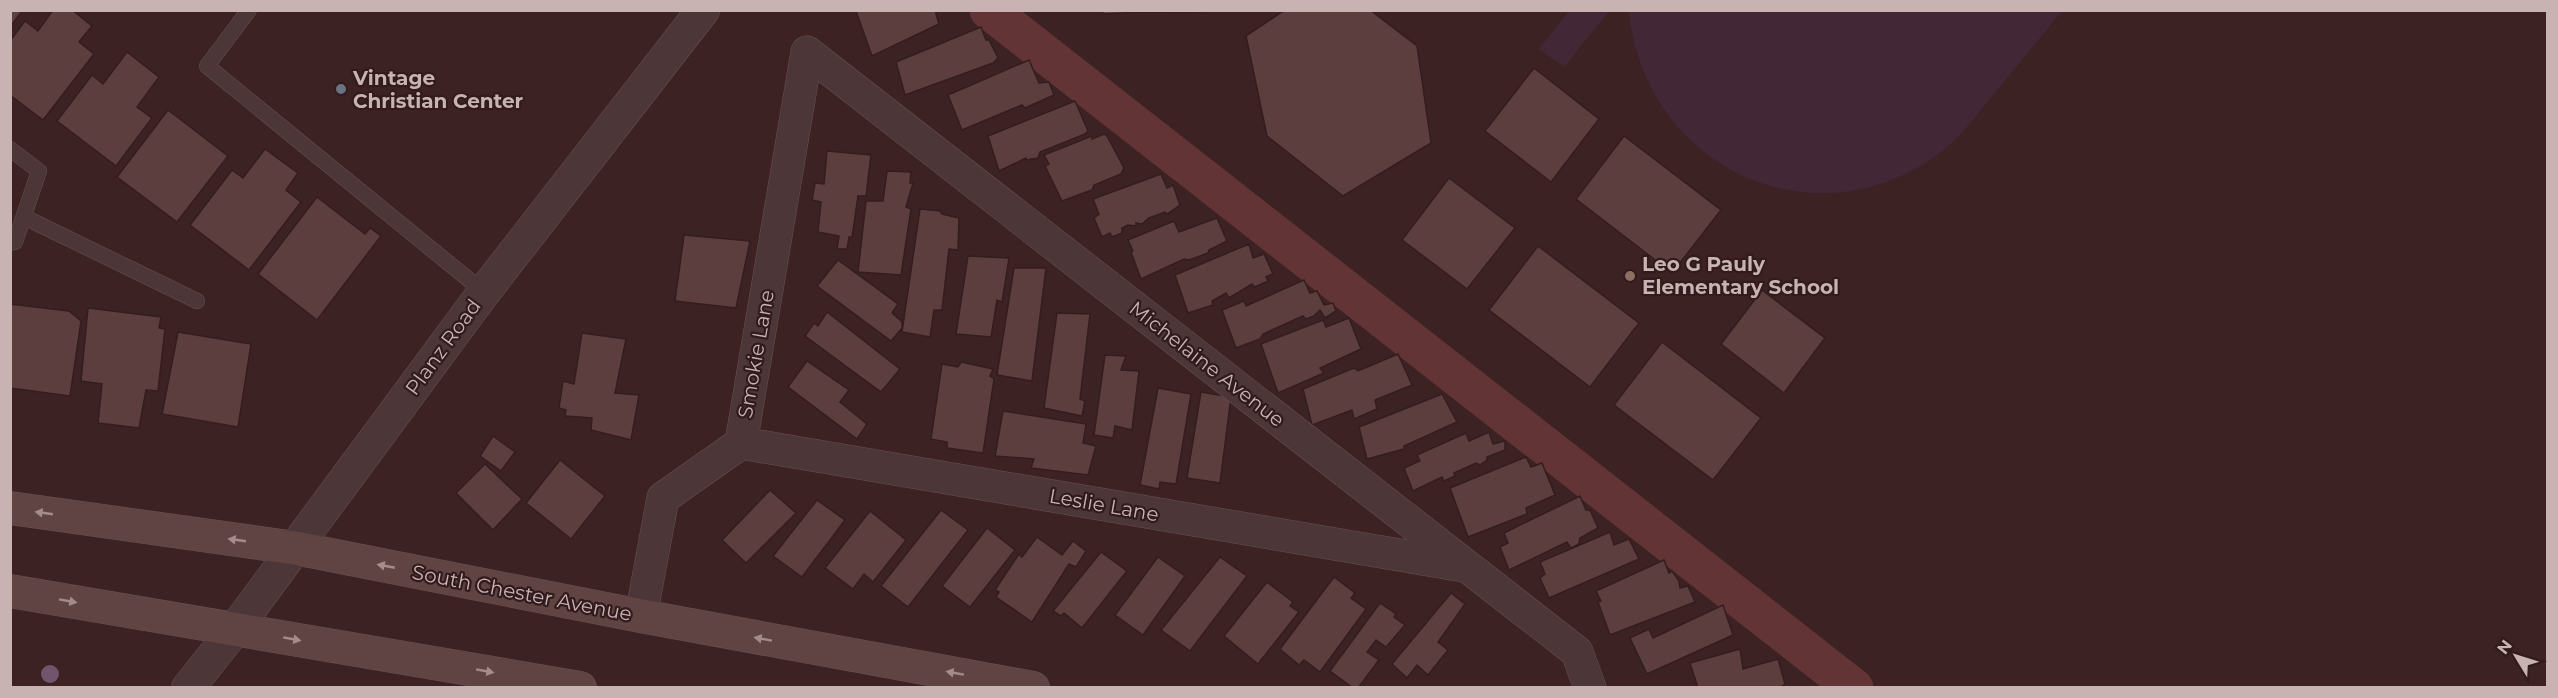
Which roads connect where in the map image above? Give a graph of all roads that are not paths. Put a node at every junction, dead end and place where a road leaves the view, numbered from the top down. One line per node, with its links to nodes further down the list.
1 (249, 10): 7 (lane)
2 (703, 10): 7 (street, Planz Road)
3 (807, 52): 9 (street, Smokie Lane); 12 (street, Michelaine Avenue)
4 (10, 149): 5 (lane)
5 (24, 218): 6 (lane); 8 (lane)
6 (10, 243)
7 (484, 292): 11 (street, Planz Road)
8 (197, 301)
9 (741, 443): 12 (street, Leslie Lane); 14 (street, Smokie Lane)
10 (10, 508): 11 (main road, South Chester Avenue, one-way to 10)
11 (295, 548): 14 (main road, South Chester Avenue, one-way to 11); 15 (street, Planz Road)
12 (1468, 566): 19 (street, Michelaine Avenue)
13 (10, 591): 15 (main road, one-way to 15)
14 (641, 616): 18 (main road, South Chester Avenue, one-way to 14)
15 (235, 629): 16 (street, Planz Road); 17 (main road, one-way to 17)
16 (188, 687)
17 (580, 687)
18 (1033, 687)
19 (1590, 687)

